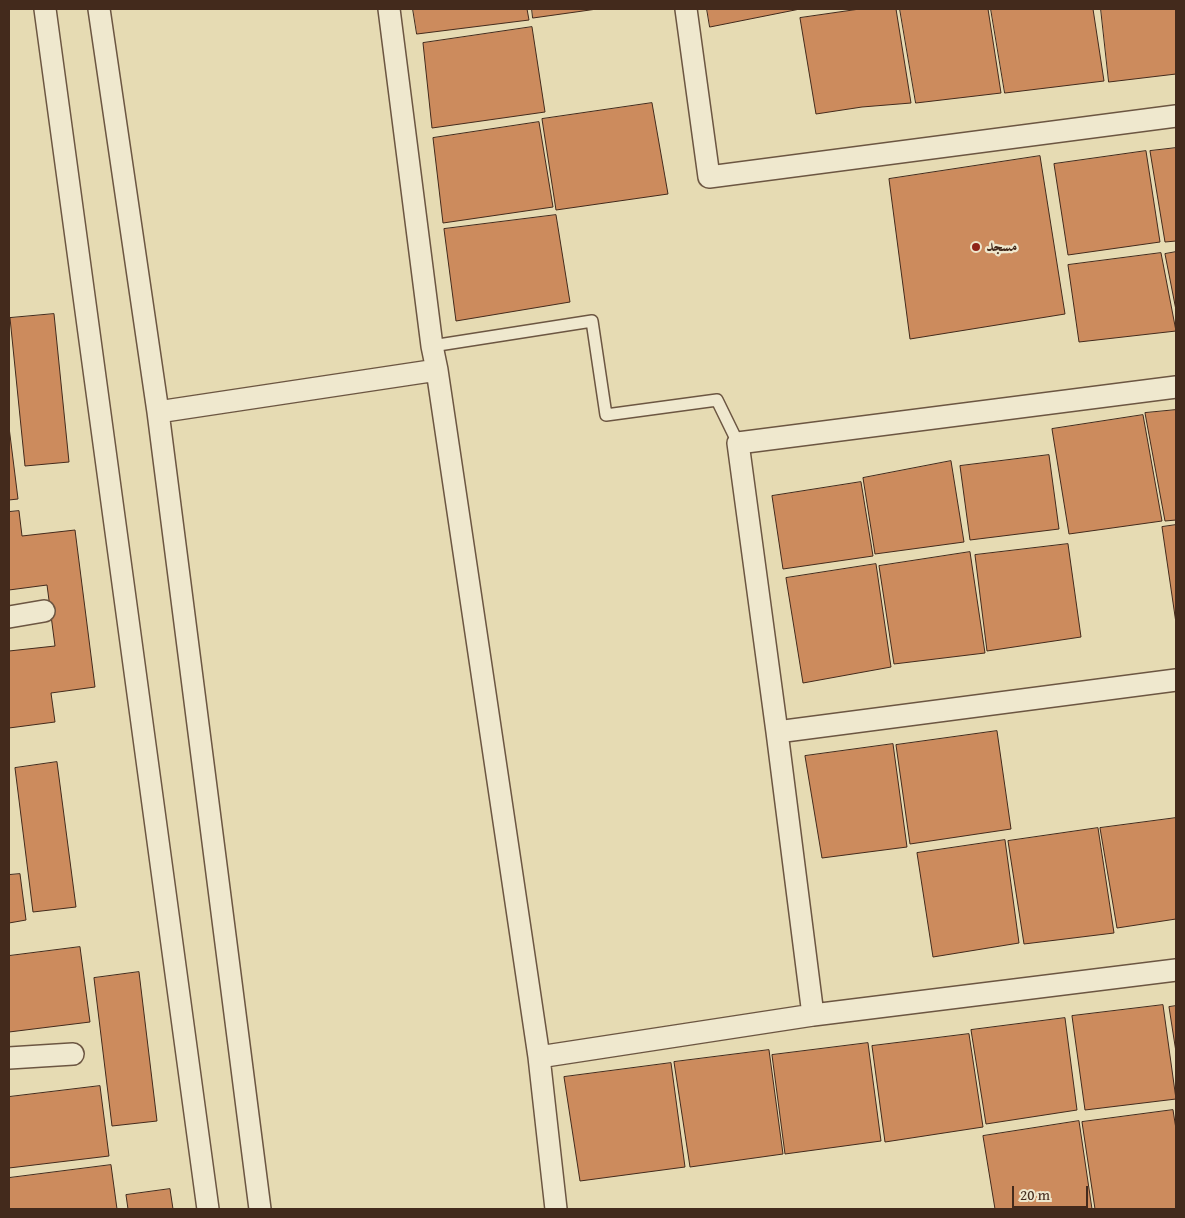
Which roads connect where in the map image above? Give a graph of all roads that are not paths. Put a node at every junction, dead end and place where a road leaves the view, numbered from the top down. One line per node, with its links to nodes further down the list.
1 (45, 9): 20 (street)
2 (99, 9): 9 (street)
3 (389, 9): 6 (street)
4 (686, 9): 5 (street)
5 (1176, 116)
6 (432, 346): 7 (street); 10 (lane)
7 (437, 370): 9 (street); 18 (street)
8 (1176, 387): 10 (street)
9 (158, 412): 21 (street)
10 (738, 443): 14 (street)
11 (44, 612): 12 (street)
12 (9, 617)
13 (1176, 680): 14 (street)
14 (777, 732): 16 (street)
15 (1176, 970): 16 (street)
16 (813, 1015): 18 (street)
17 (73, 1054): 19 (street)
18 (539, 1057): 22 (street)
19 (9, 1058)
20 (208, 1209)
21 (260, 1209)
22 (556, 1209)

